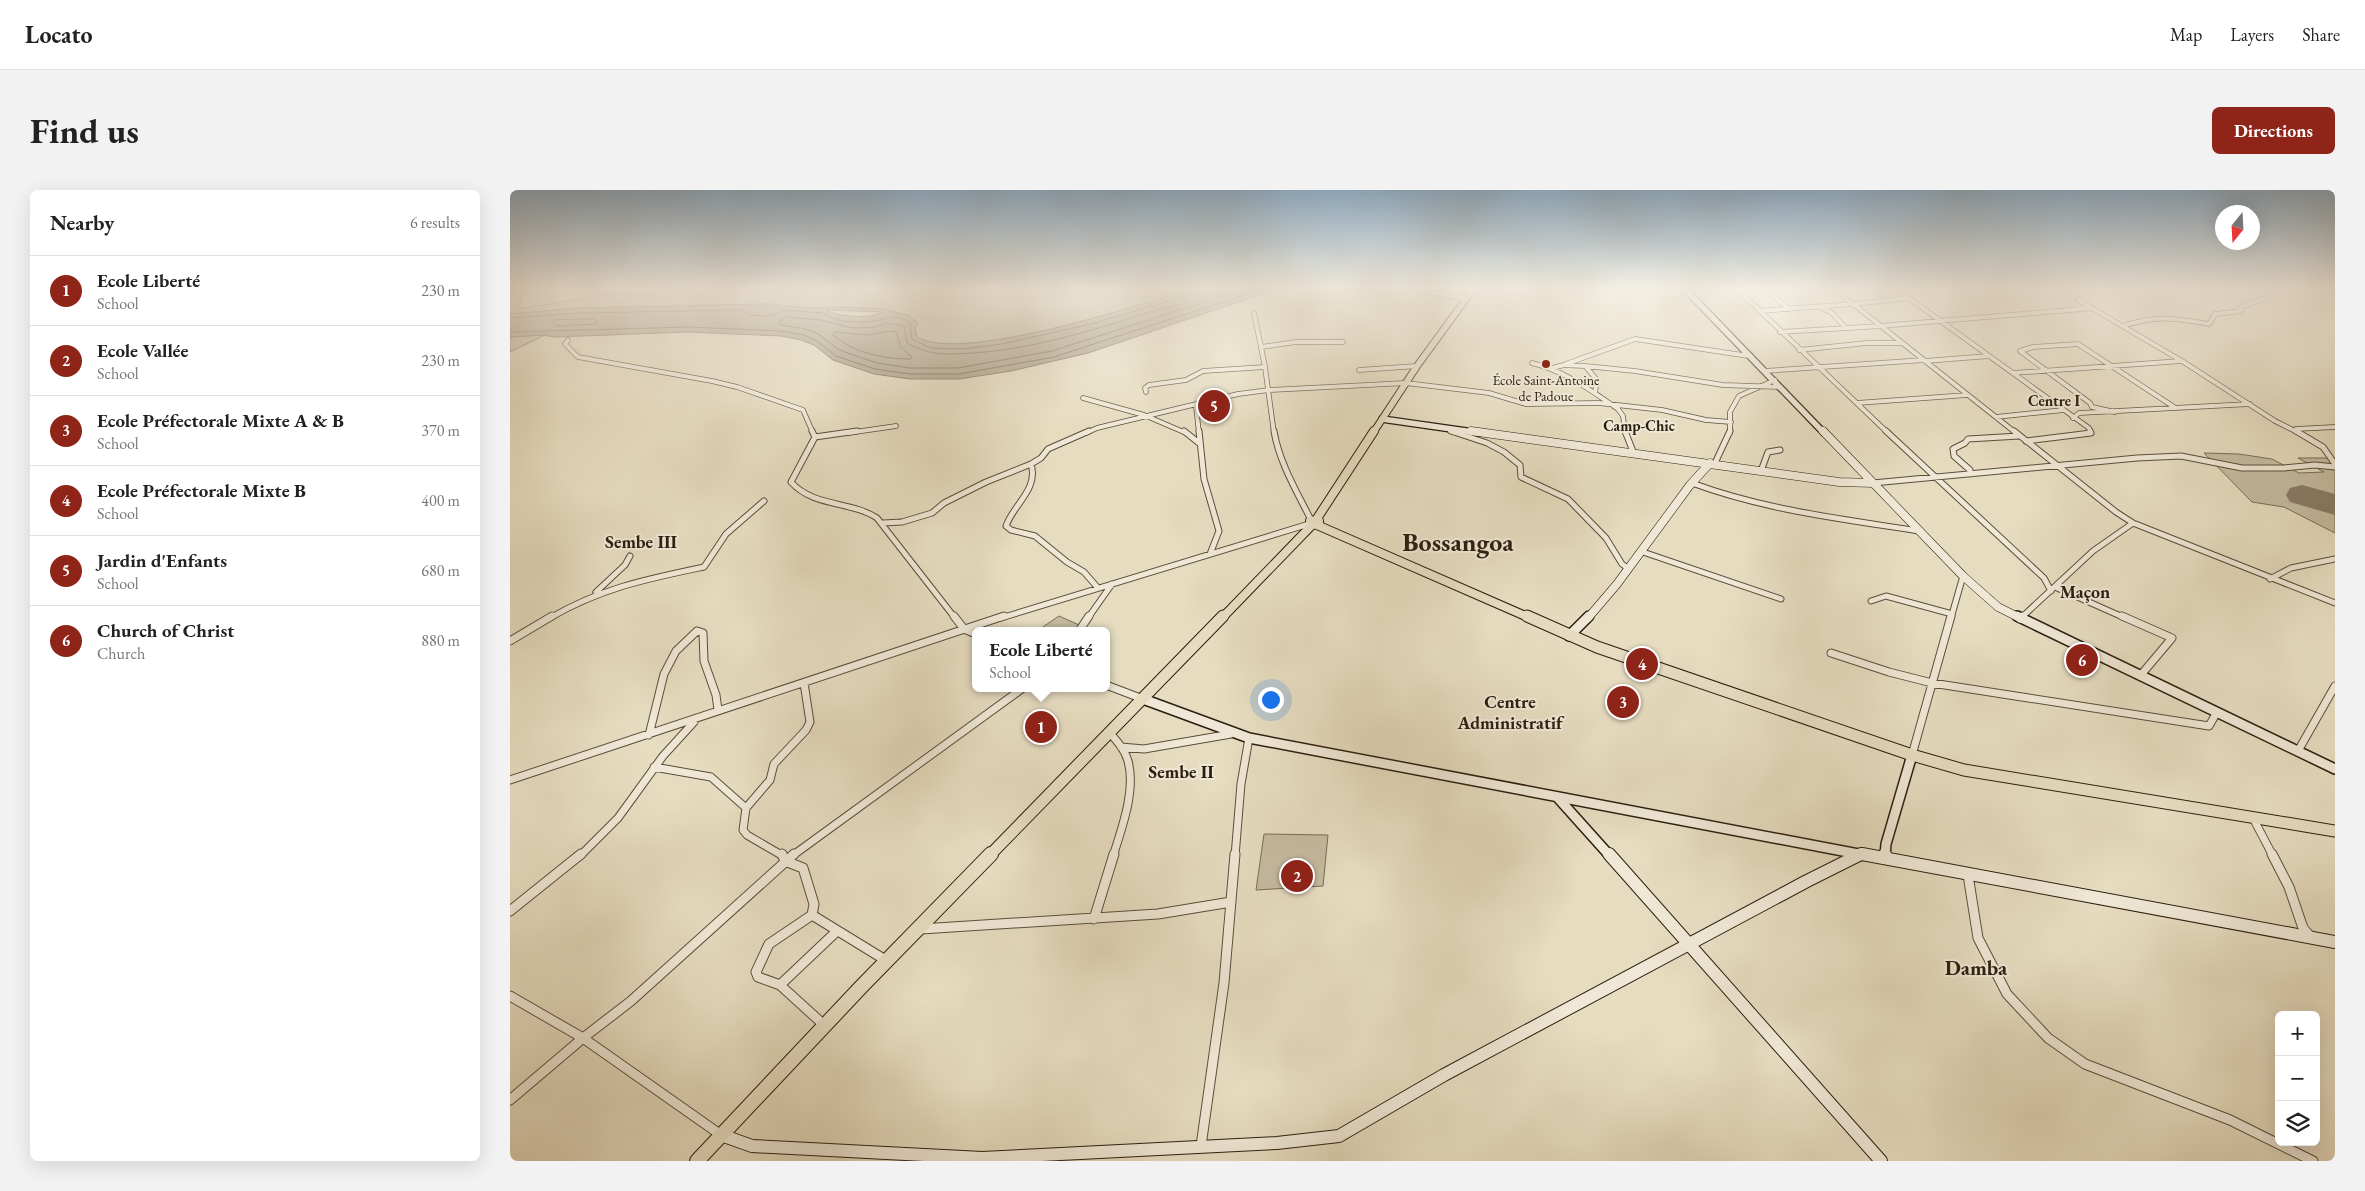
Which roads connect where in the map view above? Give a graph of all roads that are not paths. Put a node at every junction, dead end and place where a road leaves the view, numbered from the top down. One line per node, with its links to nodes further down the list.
1 (1258, 333): 11 (street)
2 (1441, 333): 19 (main road)
3 (1727, 333): 13 (street)
4 (1781, 333): 12 (street)
5 (1890, 333): 10 (street)
6 (1958, 333): 14 (street)
7 (2136, 333): 16 (street)
8 (568, 340): 56 (street)
9 (1343, 342): 11 (street)
10 (1902, 343): 12 (street); 15 (street)
11 (1261, 347): 22 (street)
12 (1799, 350): 24 (street)
13 (1749, 356): 18 (street); 27 (street)
14 (1989, 356): 15 (street); 28 (street)
15 (1925, 360): 24 (street); 36 (street)
16 (2182, 361): 21 (street); 40 (street)
17 (1532, 363): 23 (street)
18 (1564, 365): 20 (street); 23 (street)
19 (1417, 366): 25 (street); 30 (main road)
20 (1585, 366): 31 (street); 35 (street)
21 (2113, 366): 26 (street); 26 (street); 42 (street)
22 (1265, 367): 33 (street); 34 (street)
23 (1552, 368): 35 (street)
24 (1819, 368): 27 (street); 38 (street)
25 (1359, 370)
26 (2048, 370): 28 (street); 44 (street)
27 (1765, 371): 29 (street)
28 (2012, 373): 43 (street)
29 (1775, 380): 31 (street); 32 (street)
30 (1406, 383): 33 (street); 39 (street); 49 (main road)
31 (1758, 386): 32 (street); 50 (street)
32 (1780, 387): 69 (street)
33 (1269, 390): 41 (street); 72 (street)
34 (1146, 392)
35 (1595, 393): 39 (street)
36 (1967, 395): 38 (street); 47 (street)
37 (1083, 398): 46 (street)
38 (1857, 403): 67 (street)
39 (1609, 404): 50 (street); 60 (street)
40 (2252, 404): 42 (street); 54 (street)
41 (1196, 406): 46 (street); 58 (street)
42 (2174, 407): 44 (street)
43 (2064, 410): 45 (street); 47 (street); 48 (street)
44 (2115, 412): 45 (street)
45 (2079, 413): 48 (street)
46 (1145, 417): 58 (street); 62 (street)
47 (1996, 417): 55 (street)
48 (2073, 418): 57 (street)
49 (1382, 419): 52 (street); 72 (main road)
50 (1731, 422): 61 (street)
51 (896, 426): 56 (street)
52 (1444, 428): 60 (street); 79 (street)
53 (2335, 428): 54 (street)
54 (2293, 429): 64 (street)
55 (2019, 436): 57 (street); 66 (street)
56 (815, 437): 71 (street)
57 (2026, 441): 63 (street)
58 (1199, 443): 76 (street)
59 (1780, 450): 65 (street)
60 (1634, 454): 61 (street)
61 (1712, 463): 65 (street); 68 (street)
62 (1031, 464): 71 (street); 83 (street)
63 (2058, 466): 64 (street); 66 (street); 73 (street)
64 (2335, 466)
65 (1761, 471): 69 (street)
66 (1970, 474): 67 (street)
67 (1937, 478): 69 (street); 84 (street)
68 (1692, 483): 74 (street); 75 (street)
69 (1873, 484): 74 (street)
70 (764, 501): 85 (street)
71 (883, 523): 94 (street)
72 (1313, 523): 76 (street); 96 (main road); 105 (main road)
73 (2133, 523): 81 (street); 84 (street)
74 (1919, 531): 80 (street)
75 (1643, 552): 79 (street); 86 (street)
76 (1210, 554): 82 (street)
77 (630, 556): 85 (street)
78 (2335, 559): 81 (street)
79 (1629, 569): 96 (street)
80 (1963, 576): 89 (street); 90 (street)
81 (2270, 579): 88 (street)
82 (1112, 584): 83 (street); 93 (street)
83 (1098, 588): 92 (street)
84 (2053, 589): 90 (street); 99 (street)
85 (589, 598): 97 (street)
86 (1781, 599)
87 (1871, 601): 89 (street)
88 (2335, 603)
89 (1952, 614): 101 (street)
90 (2020, 619): 99 (street)
91 (972, 627): 94 (street)
92 (974, 627)
93 (1082, 627)
94 (964, 630): 95 (street); 100 (street)
95 (972, 633)
96 (1569, 636): 114 (main road)
97 (510, 641)
98 (1831, 653): 101 (street)
99 (2140, 676): 107 (street)
100 (804, 683): 106 (street); 119 (street)
101 (1932, 683): 107 (street); 114 (street)
102 (2335, 686): 113 (street)
103 (1110, 687): 105 (street)
104 (1017, 692): 124 (street)
105 (1143, 699): 109 (main road); 111 (street)
106 (718, 710): 108 (street); 110 (street)
107 (2217, 712): 113 (street)
108 (697, 720): 110 (street); 115 (street)
109 (1109, 732): 112 (street); 130 (main road)
110 (649, 735): 117 (street)
111 (1244, 737): 112 (street); 118 (street); 126 (street)
112 (1121, 747): 129 (street)
113 (2298, 751): 116 (street)
114 (1912, 755): 120 (main road); 123 (street)
115 (654, 767): 119 (street); 127 (street)
116 (2335, 769)
117 (510, 780)
118 (1558, 798): 122 (street); 134 (street)
119 (746, 808): 124 (street)
120 (2252, 817): 121 (main road); 132 (street)
121 (2335, 831)
122 (1862, 854): 123 (street); 134 (street)
123 (1885, 858): 125 (street)
124 (785, 861): 128 (street); 139 (street)
125 (1968, 875): 132 (street); 145 (street)
126 (1231, 902): 129 (street); 142 (street)
127 (510, 911)
128 (812, 915): 131 (street); 136 (street)
129 (1094, 918): 130 (street)
130 (919, 929): 135 (main road)
131 (838, 932): 135 (street); 136 (street)
132 (2311, 937): 133 (street)
133 (2335, 942)
134 (1690, 943): 142 (street); 144 (street)
135 (887, 961): 138 (main road)
136 (780, 985): 138 (street)
137 (510, 996): 139 (street)
138 (824, 1026): 141 (main road)
139 (583, 1038): 140 (street); 141 (street)
140 (510, 1100)
141 (721, 1136): 142 (street); 143 (main road)
142 (1200, 1146)
143 (696, 1161)
144 (1881, 1161)
145 (2313, 1161)

